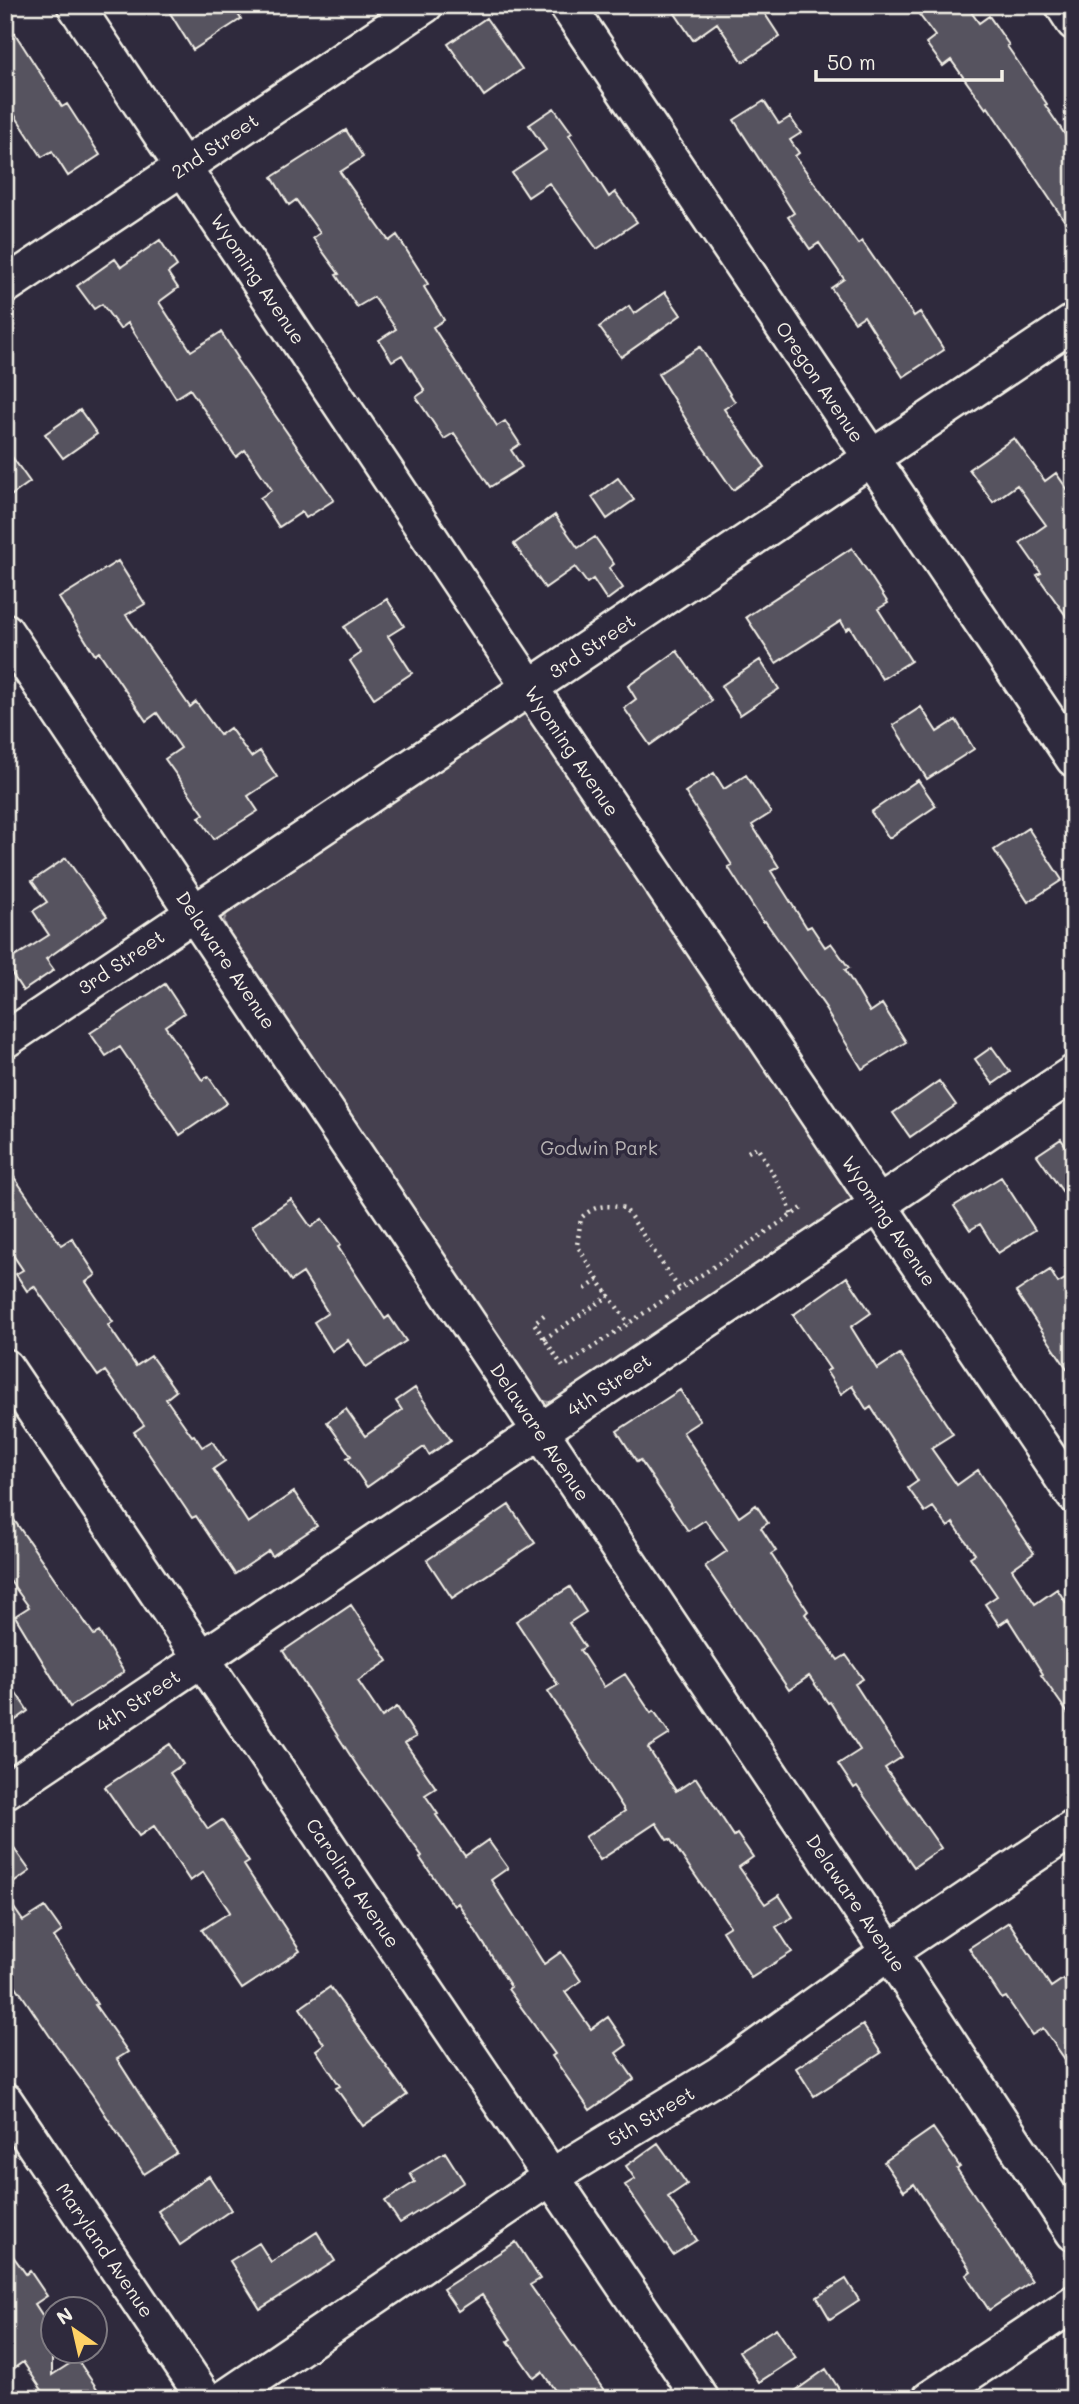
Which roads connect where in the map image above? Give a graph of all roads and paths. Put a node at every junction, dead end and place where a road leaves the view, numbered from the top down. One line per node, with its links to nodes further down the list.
1 (75, 5): 6 (street, Wyoming Avenue)
2 (425, 5): 6 (street, 2nd Street)
3 (567, 5): 9 (street, Oregon Avenue)
4 (1063, 5): 5 (street)
5 (1074, 22)
6 (183, 167): 7 (street, 2nd Street); 11 (street, Wyoming Avenue)
7 (5, 286)
8 (1074, 323): 9 (street, 3rd Street)
9 (871, 457): 11 (street, 3rd Street); 12 (street, Oregon Avenue)
10 (5, 631): 13 (street, Delaware Avenue)
11 (530, 688): 13 (street, 3rd Street); 17 (street, Wyoming Avenue)
12 (1074, 759)
13 (195, 913): 14 (street, 3rd Street); 28 (street, Delaware Avenue)
14 (5, 1040)
15 (1074, 1073): 17 (street, 4th Street)
16 (748, 1152): 19 (path)
17 (878, 1205): 28 (street, 4th Street); 29 (street, Wyoming Avenue)
18 (805, 1206): 19 (path)
19 (792, 1216): 22 (path)
20 (598, 1280): 21 (path); 22 (path); 23 (path)
21 (585, 1289)
22 (680, 1290): 25 (path)
23 (609, 1296): 25 (path); 26 (path)
24 (544, 1314): 26 (path)
25 (629, 1324): 26 (path)
26 (544, 1339)
27 (5, 1367): 30 (street, Carolina Avenue)
28 (540, 1432): 30 (street, 4th Street); 33 (street, Delaware Avenue)
29 (1074, 1495)
30 (201, 1658): 31 (street, 4th Street); 35 (street, Carolina Avenue)
31 (5, 1791)
32 (1074, 1828): 33 (street, 5th Street)
33 (890, 1952): 35 (street, 5th Street); 36 (street, Delaware Avenue)
34 (5, 2101): 38 (street, Maryland Avenue)
35 (551, 2177): 39 (street, 5th Street); 40 (street, Carolina Avenue)
36 (1074, 2233)
37 (1074, 2303): 41 (street)
38 (205, 2399)
39 (224, 2399)
40 (701, 2399)
41 (930, 2399)

